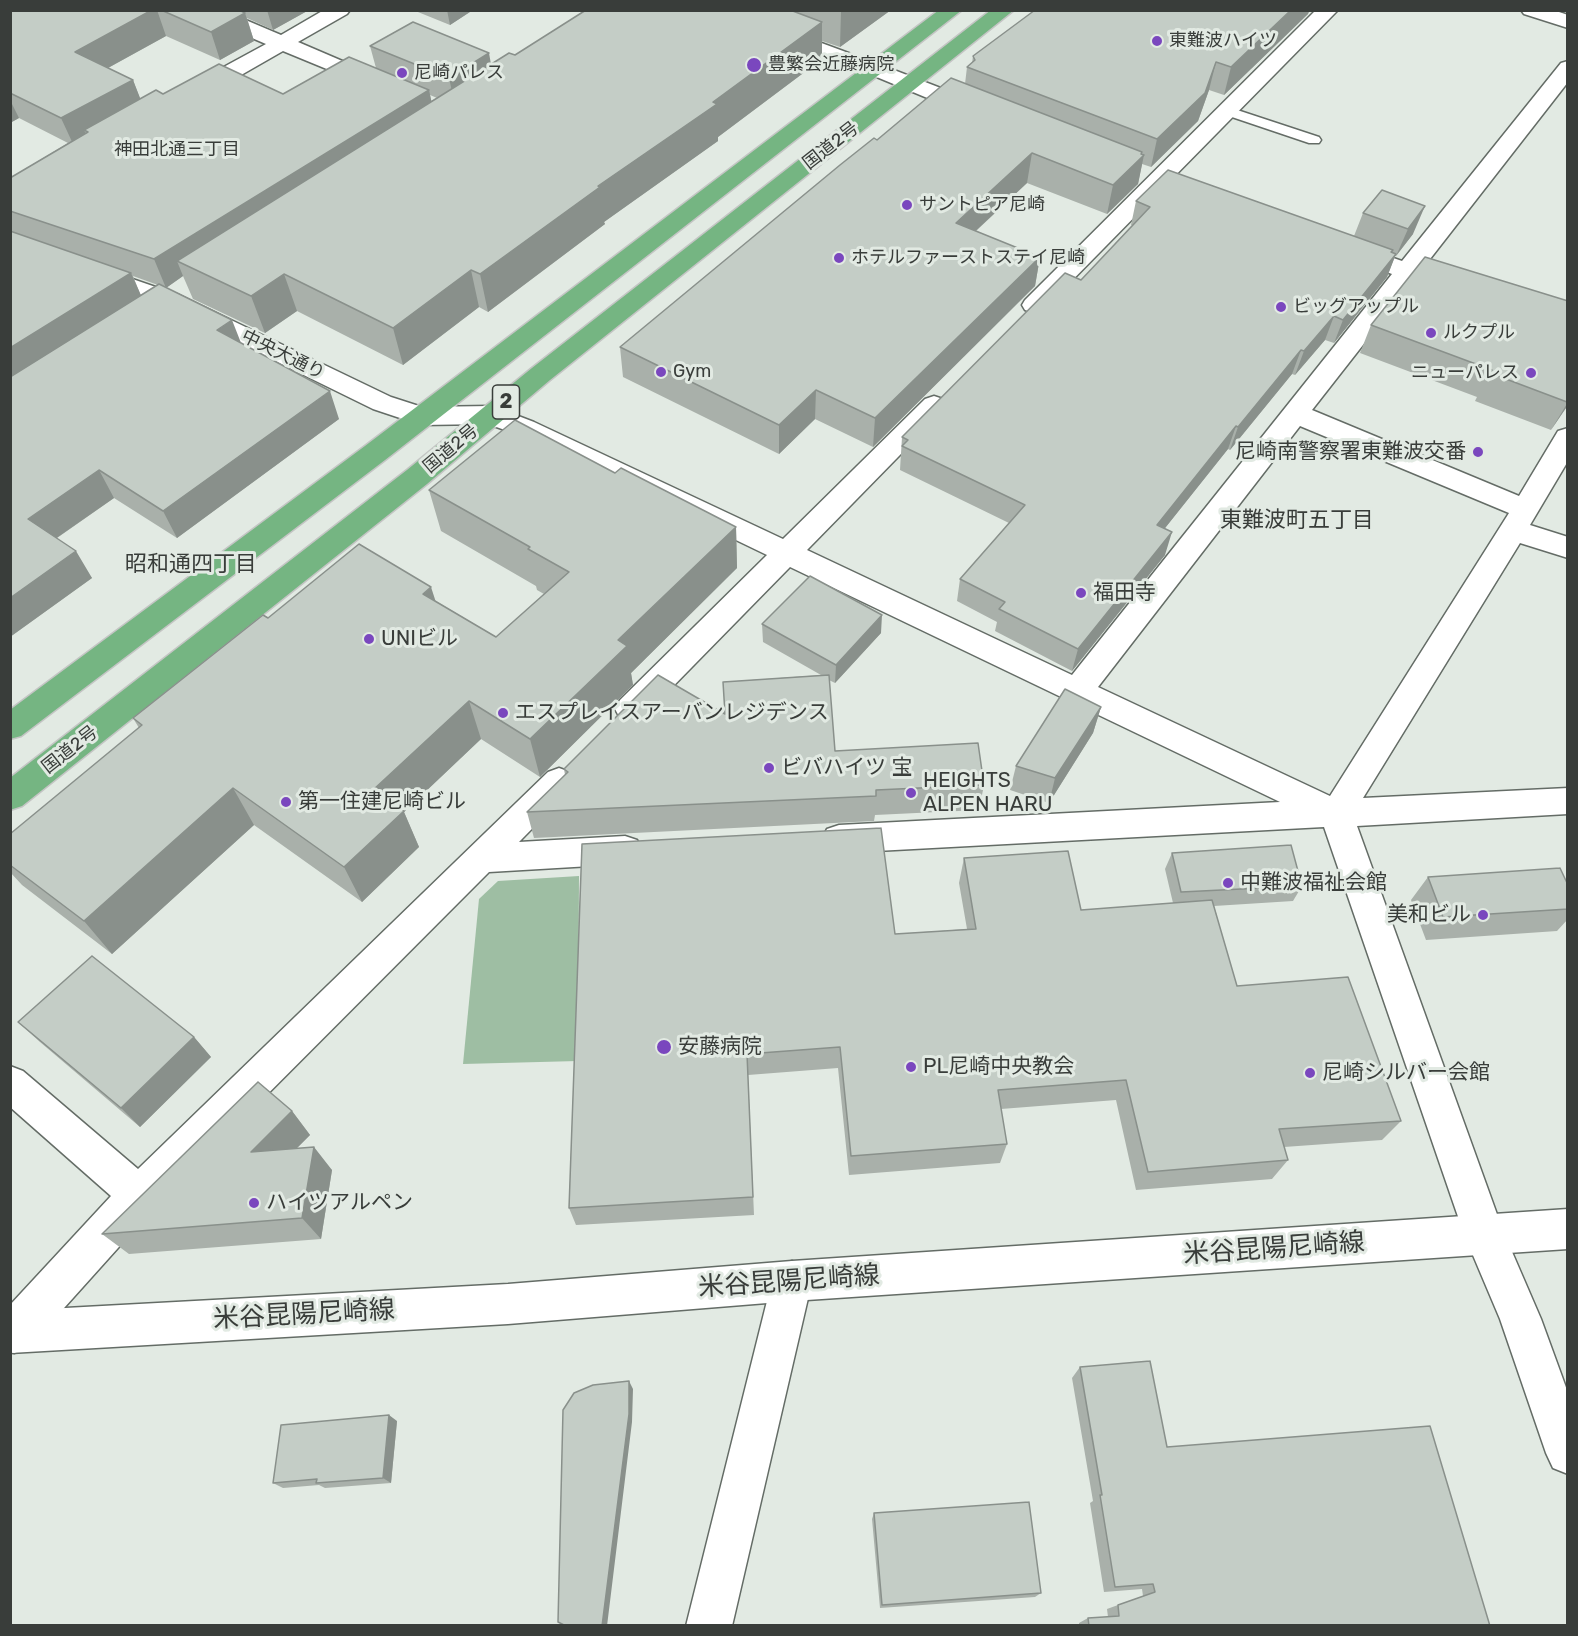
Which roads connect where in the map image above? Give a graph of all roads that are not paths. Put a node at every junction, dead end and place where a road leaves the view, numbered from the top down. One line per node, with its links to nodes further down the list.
1 (203, 10): 9 (street)
2 (340, 10): 9 (street)
3 (712, 10): 11 (street)
4 (952, 10): 11 (highway, 国道2号 / 2)
5 (1004, 10): 12 (highway, 国道2号 / 2)
6 (1328, 10): 15 (street)
7 (1531, 10): 8 (street)
8 (1568, 22)
9 (282, 43): 13 (street); 14 (street)
10 (1568, 67): 20 (street)
11 (874, 69): 12 (street); 29 (highway, 国道2号 / 2)
12 (911, 84): 16 (street); 28 (highway, 国道2号 / 2)
13 (392, 89)
14 (178, 101)
15 (1228, 111): 17 (lane); 25 (street)
16 (993, 116)
17 (1314, 140)
18 (1327, 242): 20 (street)
19 (10, 244): 23 (street, 中央大通り)
20 (1406, 271): 22 (street); 27 (street)
21 (192, 287): 23 (street)
22 (1481, 293)
23 (170, 300): 24 (street); 29 (street, 中央大通り)
24 (148, 314)
25 (1014, 325)
26 (956, 384): 33 (street)
27 (1294, 413): 31 (street); 34 (street)
28 (491, 415): 29 (street, 中央大通り); 33 (street); 38 (highway, 国道2号 / 2)
29 (422, 416): 36 (highway, 国道2号 / 2)
30 (1568, 437): 31 (street)
31 (1519, 519): 32 (street); 40 (street)
32 (1568, 548)
33 (788, 551): 34 (street); 35 (street)
34 (1077, 691): 40 (street)
35 (615, 725)
36 (10, 727)
37 (582, 758): 43 (street)
38 (10, 797)
39 (1568, 801): 40 (street)
40 (1336, 814): 41 (street); 47 (street)
41 (806, 841)
42 (650, 849): 43 (street)
43 (483, 858): 45 (street)
44 (10, 1083): 45 (street)
45 (139, 1196): 49 (street)
46 (1568, 1229): 47 (street, 米谷昆陽尼崎線)
47 (1484, 1234): 48 (street, 米谷昆陽尼崎線); 50 (street)
48 (792, 1281): 49 (street, 米谷昆陽尼崎線); 51 (street)
49 (12, 1332)
50 (1568, 1453)
51 (708, 1626)

